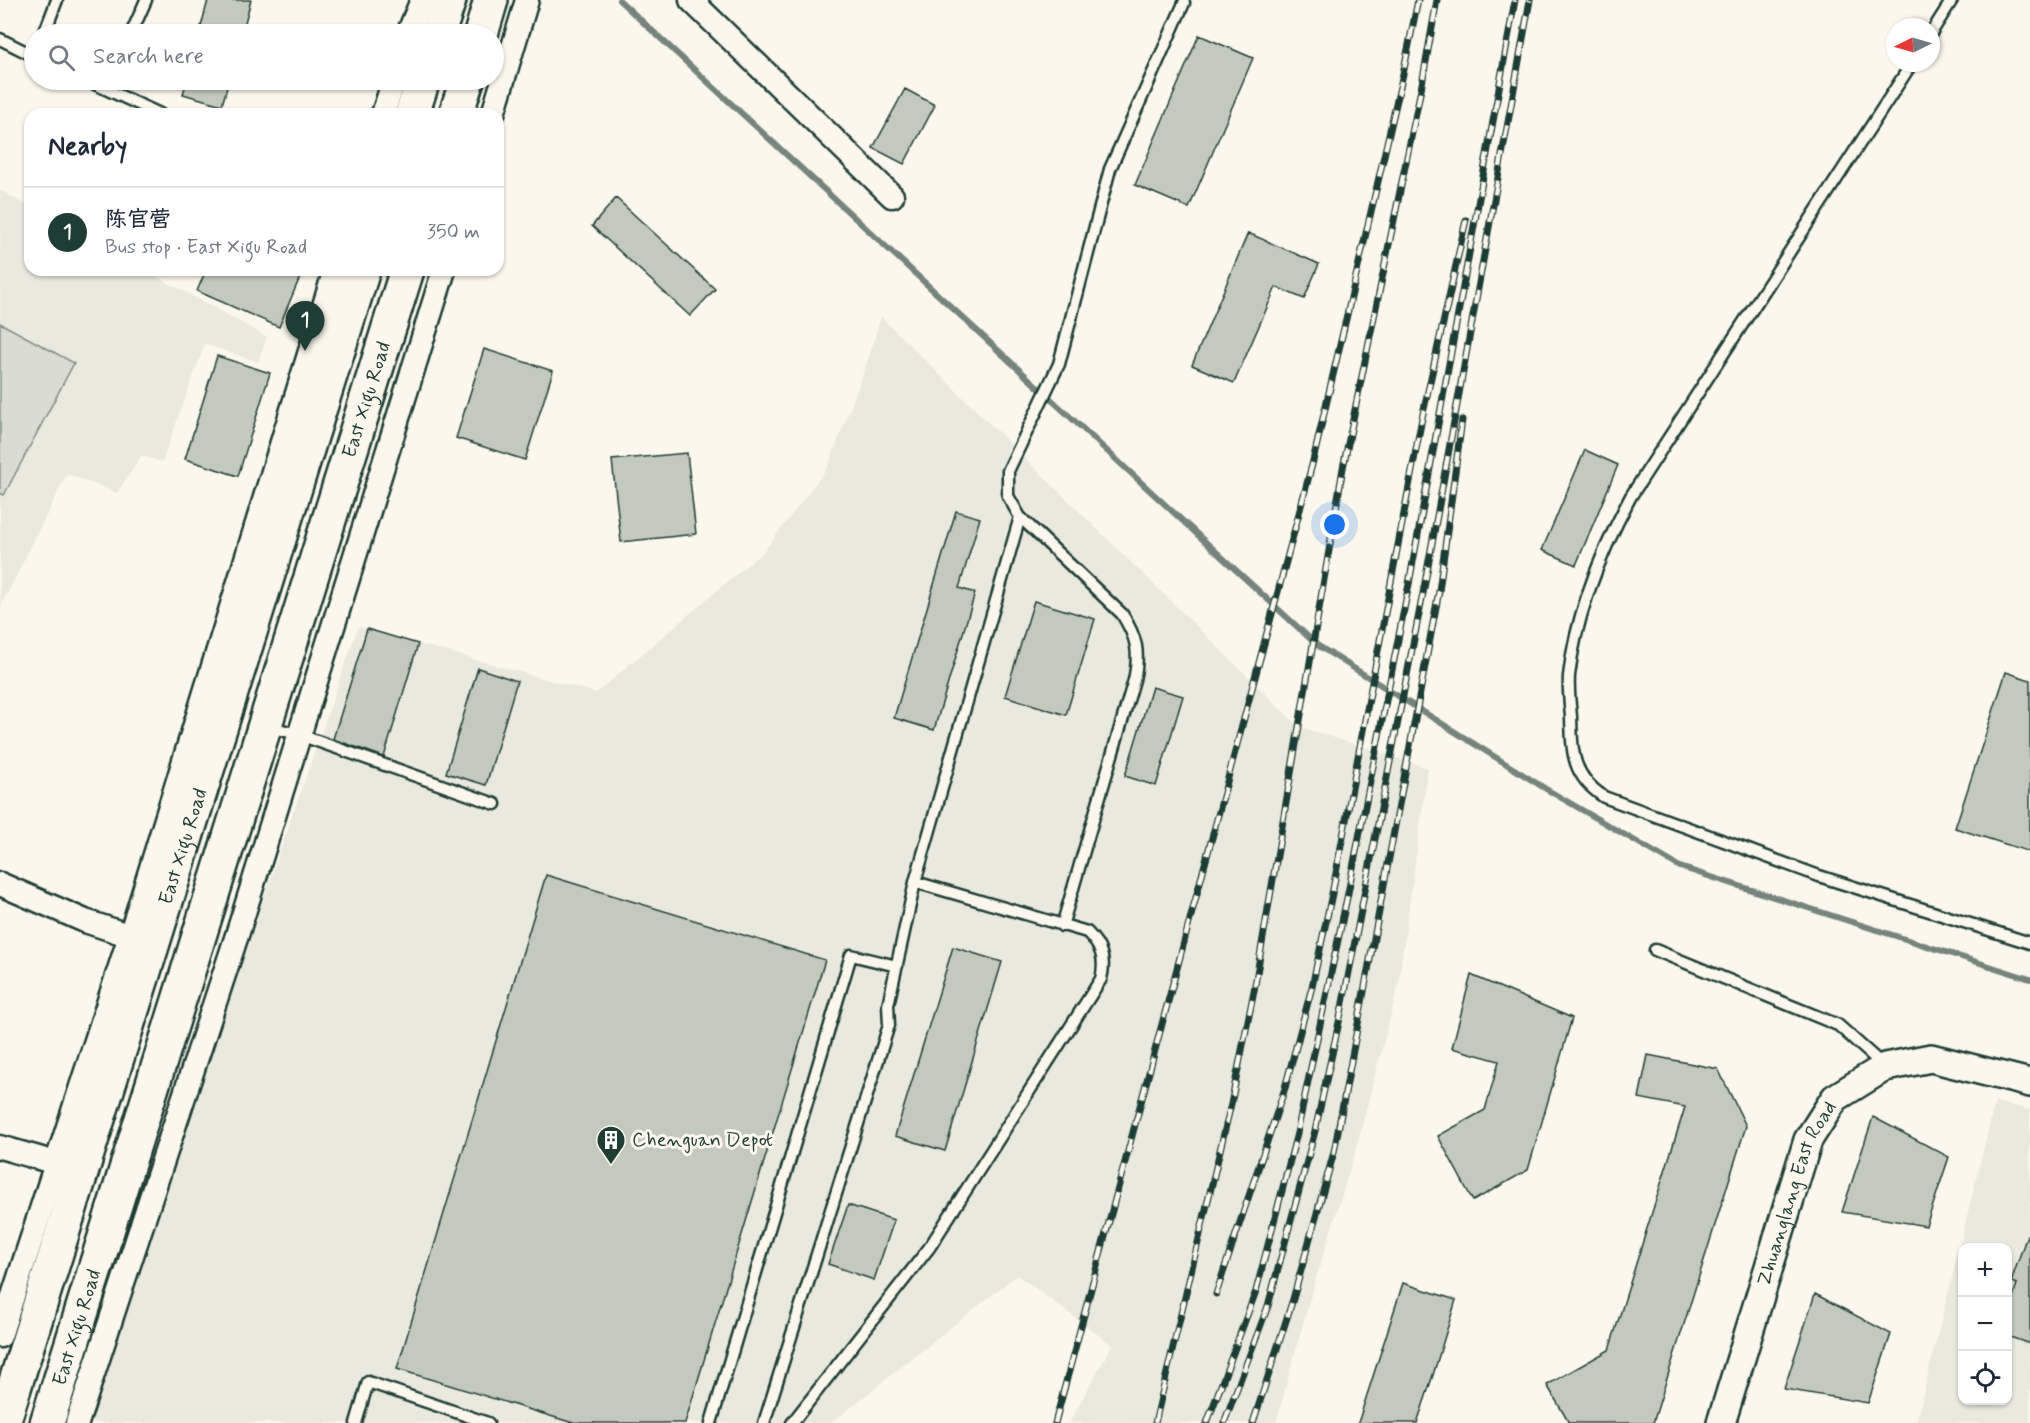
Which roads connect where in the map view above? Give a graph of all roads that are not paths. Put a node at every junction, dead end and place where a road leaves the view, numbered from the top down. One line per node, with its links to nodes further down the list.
1 (57, 0): 11 (lane)
2 (146, 0): 12 (lane)
3 (422, 0): 13 (street)
4 (448, 0): 14 (main road)
5 (491, 0): 15 (main road)
6 (526, 0): 19 (street)
7 (691, 0): 30 (street)
8 (1952, 0): 10 (lane)
9 (1184, 3): 35 (lane)
10 (1940, 19)
11 (48, 24)
12 (135, 24)
13 (412, 24)
14 (441, 24)
15 (484, 24)
16 (0, 39): 17 (lane)
17 (24, 51)
18 (1906, 72): 43 (lane)
19 (504, 76)
20 (119, 90): 25 (lane)
21 (391, 90): 26 (street)
22 (420, 90): 27 (main road)
23 (463, 90): 28 (main road)
24 (500, 90): 29 (street)
25 (150, 108)
26 (385, 108)
27 (414, 108)
28 (458, 108)
29 (495, 108)
30 (892, 196)
31 (332, 276): 42 (street)
32 (361, 276): 42 (main road, East Xigu Road)
33 (405, 276): 36 (main road, East Xigu Road)
34 (442, 276): 37 (street)
35 (1020, 517): 39 (lane); 41 (lane)
36 (265, 725): 37 (lane); 52 (main road, East Xigu Road)
37 (300, 735): 38 (lane); 53 (street)
38 (495, 804)
39 (915, 882): 41 (lane); 45 (lane)
40 (0, 884): 42 (street)
41 (1062, 926): 58 (lane)
42 (142, 939): 49 (street); 51 (main road, East Xigu Road)
43 (2030, 943)
44 (1655, 950): 46 (lane)
45 (897, 966): 56 (lane); 57 (lane)
46 (1885, 1067): 47 (street, Zhuanglang East Road); 59 (street, Zhuanglang East Road)
47 (2030, 1083)
48 (0, 1147): 49 (street)
49 (56, 1163): 50 (street)
50 (0, 1336)
51 (3, 1423)
52 (47, 1423)
53 (77, 1423)
54 (356, 1423): 55 (lane)
55 (488, 1423)
56 (711, 1423)
57 (764, 1423)
58 (792, 1423)
59 (1721, 1423)

